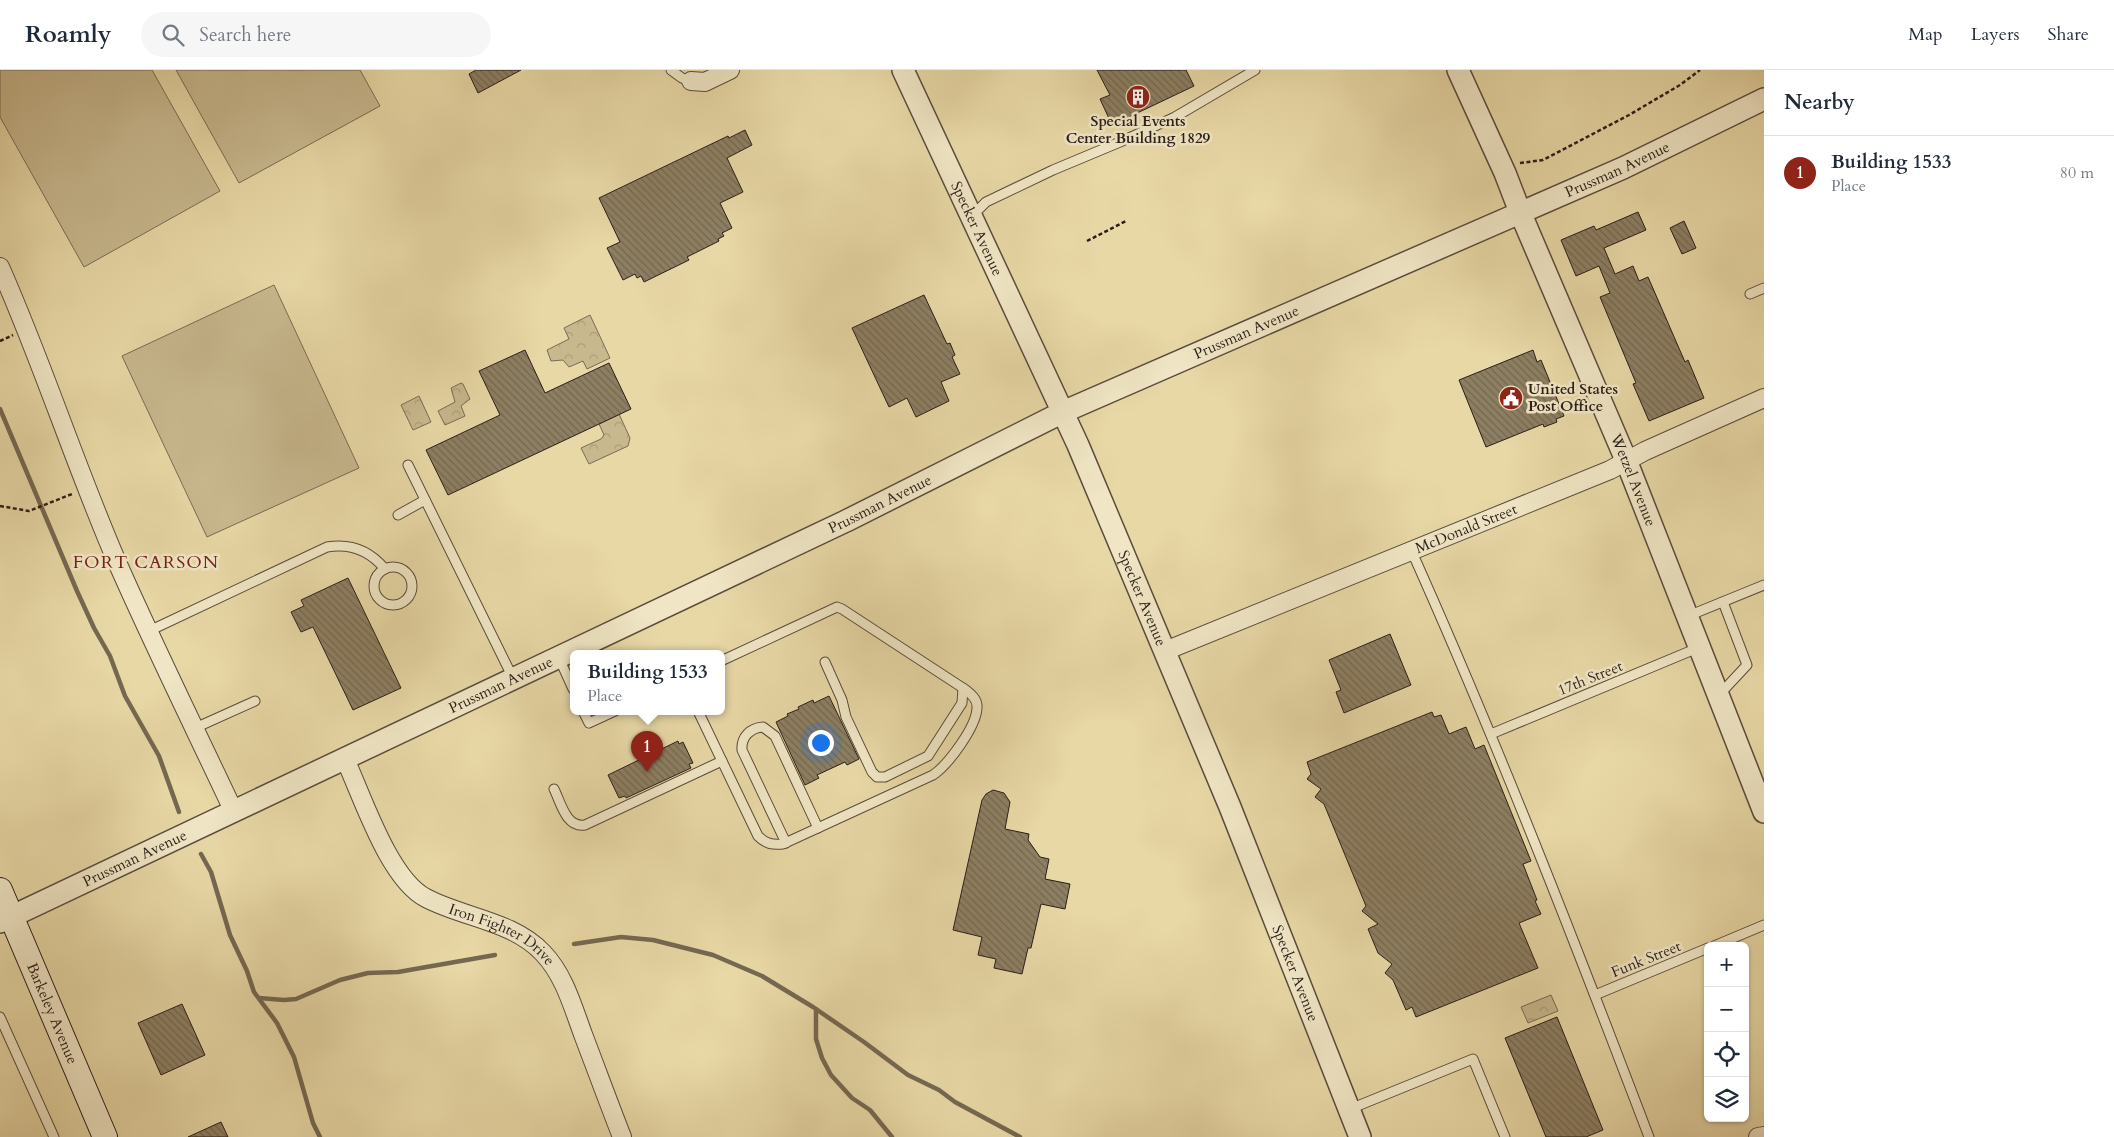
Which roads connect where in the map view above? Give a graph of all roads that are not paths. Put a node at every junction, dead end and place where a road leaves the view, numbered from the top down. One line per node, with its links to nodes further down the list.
1 (671, 70): 6 (lane)
2 (730, 70): 6 (street)
3 (903, 70): 9 (street, Specker Avenue)
4 (1255, 70): 9 (lane)
5 (1458, 70): 8 (street, Wetzel Avenue)
6 (691, 81)
7 (1764, 99): 8 (street, Prussman Avenue)
8 (1520, 212): 14 (street, Prussman Avenue); 15 (street, Wetzel Avenue)
9 (971, 218): 14 (street, Specker Avenue)
10 (0, 267): 24 (street)
11 (1764, 288): 12 (lane)
12 (1750, 294)
13 (1764, 398): 15 (street, McDonald Street)
14 (1063, 412): 26 (street, Prussman Avenue); 27 (street, Specker Avenue)
15 (1626, 460): 19 (street, McDonald Street); 23 (street, Wetzel Avenue)
16 (408, 465): 17 (lane)
17 (425, 500): 18 (lane); 32 (lane)
18 (398, 515)
19 (1412, 552): 27 (street, McDonald Street); 41 (lane)
20 (385, 569): 20 (lane); 24 (lane)
21 (1764, 585): 22 (lane)
22 (1722, 602): 23 (lane); 35 (lane)
23 (1688, 616): 25 (street, Wetzel Avenue)
24 (149, 631): 40 (street)
25 (1700, 647): 35 (street, Wetzel Avenue); 41 (lane, 17th Street)
26 (576, 650)
27 (1165, 651): 56 (street, Specker Avenue)
28 (570, 653): 29 (street, Prussman Avenue)
29 (559, 658): 32 (street, Prussman Avenue); 33 (lane)
30 (725, 660): 34 (lane)
31 (825, 662): 34 (lane)
32 (514, 679): 42 (street, Prussman Avenue)
33 (570, 682)
34 (963, 688): 47 (lane)
35 (1718, 695): 46 (street, Wetzel Avenue)
36 (255, 701): 40 (lane)
37 (585, 715): 38 (lane)
38 (607, 715)
39 (700, 715): 43 (lane)
40 (195, 728): 45 (street)
41 (1490, 734): 54 (lane)
42 (345, 759): 45 (street, Prussman Avenue); 60 (street, Iron Fighter Drive)
43 (722, 761): 44 (lane); 48 (lane)
44 (554, 789)
45 (234, 812): 50 (street, Prussman Avenue)
46 (1764, 812)
47 (818, 828): 48 (lane); 48 (lane)
48 (786, 842)
49 (0, 890): 50 (main road, Barkeley Avenue)
50 (6, 920): 59 (main road, Barkeley Avenue)
51 (1764, 925): 52 (lane)
52 (1724, 942)
53 (1704, 950): 54 (lane, Funk Street)
54 (1595, 995): 63 (lane)
55 (0, 1017): 58 (lane)
56 (1350, 1109): 61 (street, Specker Avenue); 62 (lane)
57 (1764, 1136): 64 (street)
58 (54, 1137)
59 (105, 1137)
60 (622, 1137)
61 (1360, 1137)
62 (1505, 1137)
63 (1649, 1137)
64 (1758, 1137)

